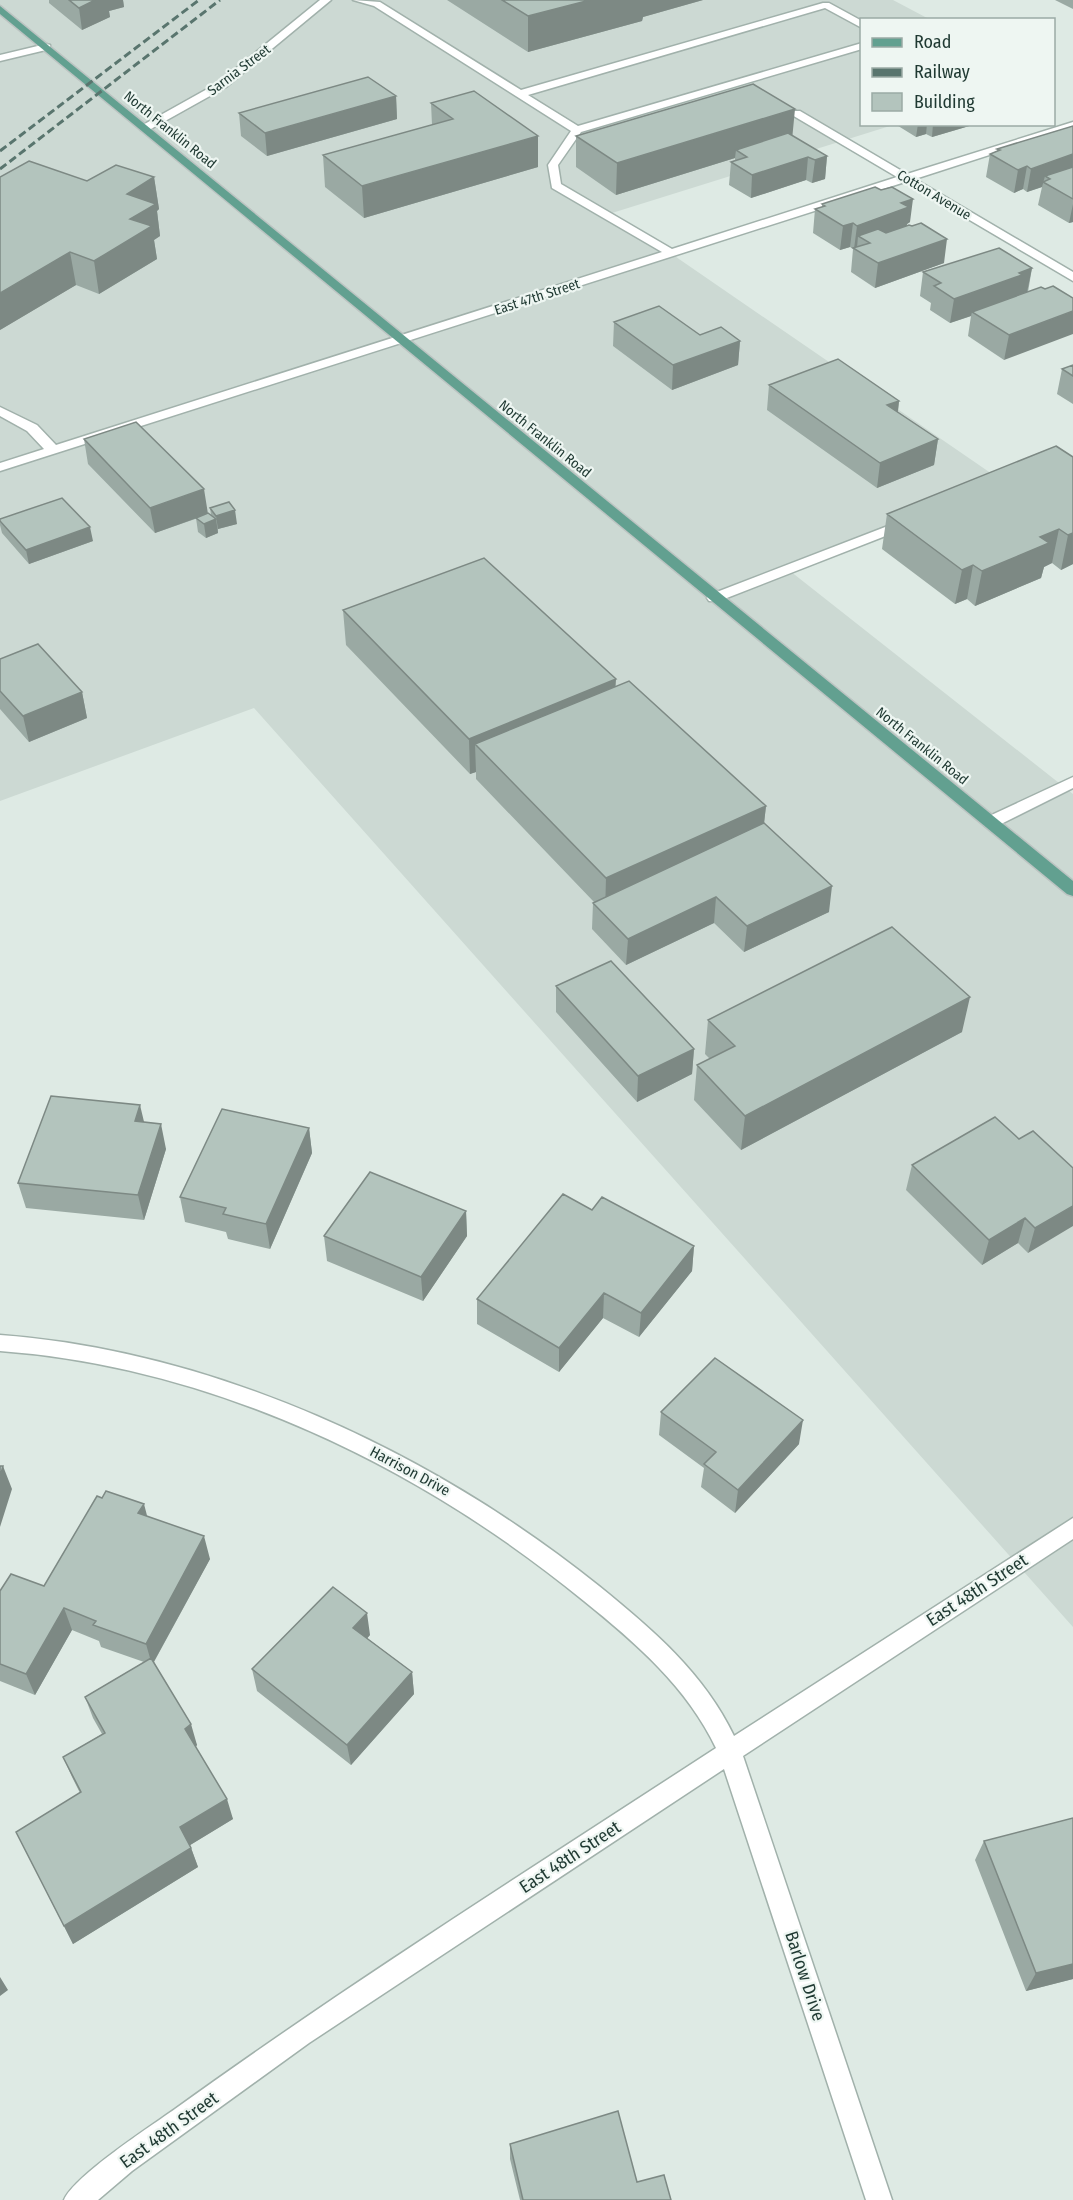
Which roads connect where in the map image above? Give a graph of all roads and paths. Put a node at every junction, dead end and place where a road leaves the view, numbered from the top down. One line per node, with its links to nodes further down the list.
1 (326, 0): 11 (street, Sarnia Street)
2 (358, 0): 8 (street)
3 (0, 9): 6 (main road, North Franklin Road)
4 (860, 24): 8 (street)
5 (860, 46): 12 (street)
6 (46, 47): 7 (street); 11 (main road, North Franklin Road)
7 (0, 58)
8 (519, 94): 12 (street)
9 (796, 113): 13 (street, Cotton Avenue)
10 (1073, 125): 13 (street, East 47th Street)
11 (145, 128): 16 (main road, North Franklin Road)
12 (577, 130): 14 (street)
13 (907, 180): 14 (street, East 47th Street); 15 (street, Cotton Avenue)
14 (672, 254): 16 (street, East 47th Street)
15 (1073, 277)
16 (401, 340): 18 (street, East 47th Street); 21 (main road, North Franklin Road)
17 (0, 411): 18 (street)
18 (53, 450): 19 (street, East 47th Street)
19 (0, 467)
20 (920, 518): 21 (street)
21 (714, 598): 23 (main road, North Franklin Road)
22 (1073, 782): 23 (street)
23 (991, 822): 24 (main road, North Franklin Road)
24 (1073, 890)
25 (0, 1343): 27 (street, Harrison Drive)
26 (1073, 1527): 27 (street, East 48th Street)
27 (730, 1752): 28 (street, East 48th Street); 29 (street, Barlow Drive)
28 (77, 2200)
29 (879, 2200)

